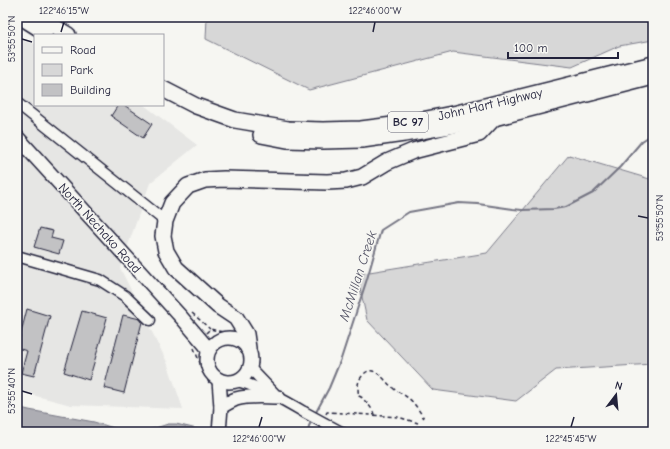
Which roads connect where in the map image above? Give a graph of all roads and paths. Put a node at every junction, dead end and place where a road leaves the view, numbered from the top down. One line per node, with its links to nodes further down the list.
1 (21, 17): 3 (highway)
2 (38, 17): 4 (highway)
3 (48, 34)
4 (66, 34)
5 (653, 64): 7 (highway, John Hart Highway / BC 97)
6 (653, 77): 10 (highway, John Hart Highway / BC 97)
7 (164, 90)
8 (164, 101): 10 (highway, John Hart Highway / BC 97)
9 (17, 103): 12 (street)
10 (494, 118): 12 (highway)
11 (17, 137): 14 (main road, North Nechako Road)
12 (165, 221): 17 (highway)
13 (17, 256): 15 (street)
14 (182, 318): 16 (main road, North Nechako Road); 18 (main road, North Nechako Road)
15 (150, 320)
16 (217, 340): 17 (main road); 18 (main road)
17 (248, 348): 19 (main road)
18 (208, 351): 20 (main road)
19 (250, 368): 21 (main road); 22 (street)
20 (219, 380): 21 (main road); 23 (main road)
21 (236, 381): 22 (street); 23 (main road)
22 (278, 397): 23 (main road); 26 (street, bridge)
23 (221, 413): 28 (main road)
24 (374, 415): 25 (path); 26 (path); 27 (path)
25 (424, 418)
26 (325, 421): 29 (street)
27 (418, 423)
28 (219, 432)
29 (341, 432)

